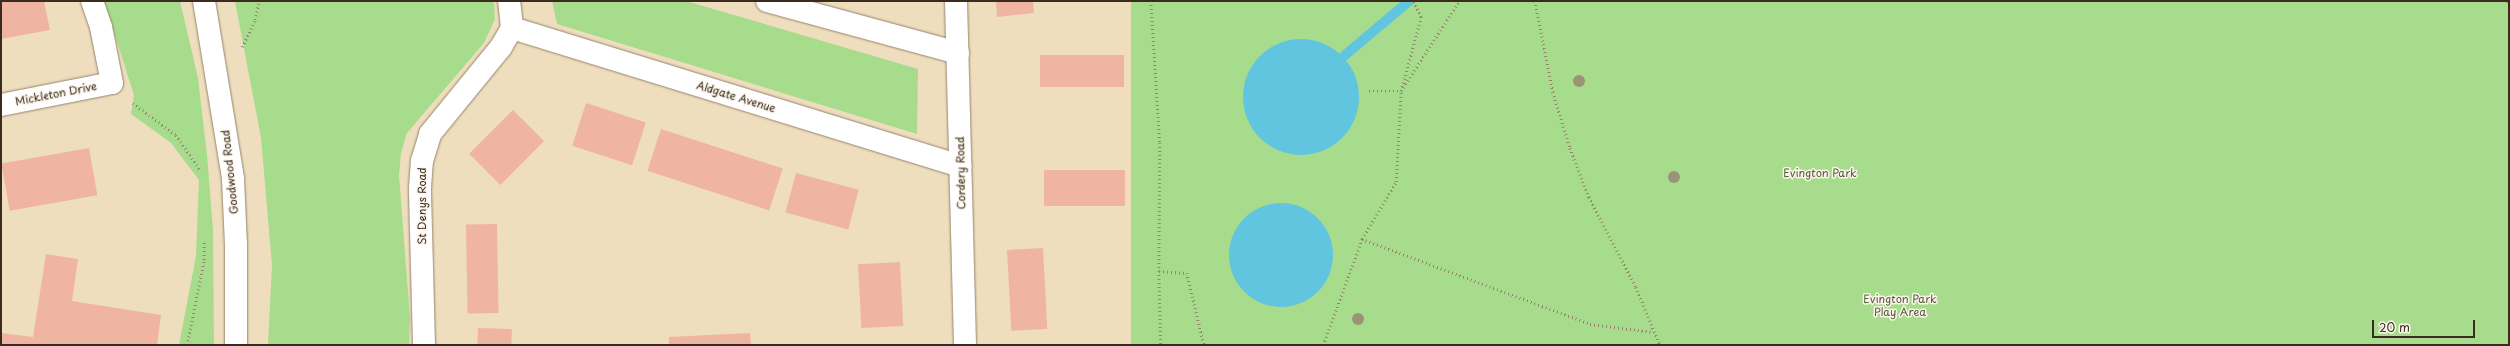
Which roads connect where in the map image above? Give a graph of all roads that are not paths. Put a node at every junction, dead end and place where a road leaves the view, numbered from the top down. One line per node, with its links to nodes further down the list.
1 (92, 1): 8 (street, Mickleton Drive)
2 (204, 1): 10 (street, Goodwood Road)
3 (509, 1): 6 (street)
4 (767, 1): 7 (street)
5 (956, 1): 7 (street, Cordery Road)
6 (512, 28): 9 (street, Aldgate Avenue); 11 (street, St Denys Road)
7 (958, 54): 9 (street, Cordery Road)
8 (1, 105)
9 (960, 166): 12 (street, Cordery Road)
10 (236, 345)
11 (424, 345)
12 (966, 345)

